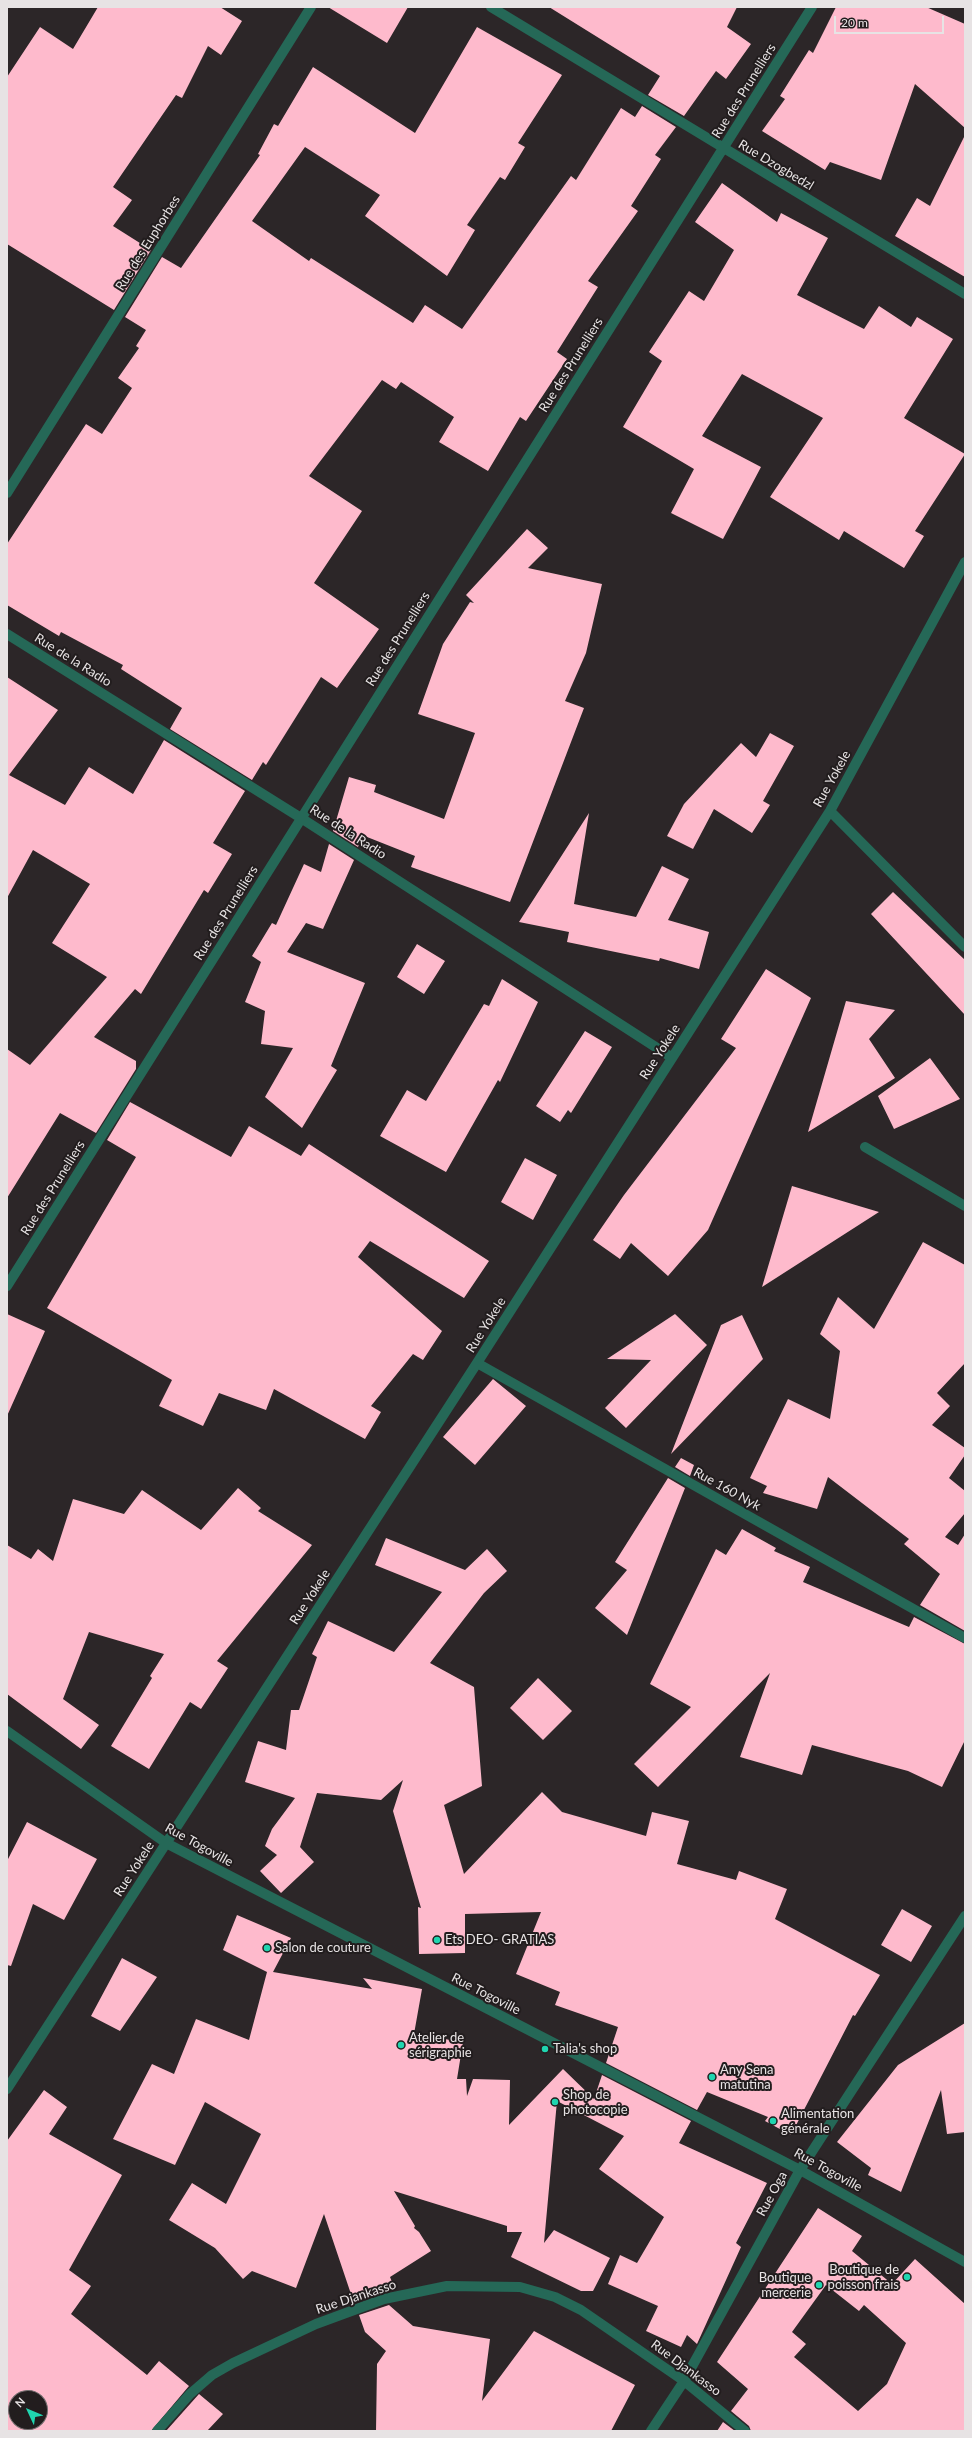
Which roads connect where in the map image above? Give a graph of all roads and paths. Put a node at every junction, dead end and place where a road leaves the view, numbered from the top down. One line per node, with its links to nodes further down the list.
1 (310, 7): 6 (street, Rue des Euphorbes)
2 (491, 7): 4 (street, Rue Dzogbedzl)
3 (812, 7): 4 (street, Rue des Prunelliers)
4 (723, 148): 5 (street, Rue Dzogbedzl); 10 (street, Rue des Prunelliers)
5 (965, 294)
6 (7, 493)
7 (965, 562): 9 (street, Rue Yokele)
8 (7, 634): 10 (street, Rue de la Radio)
9 (830, 811): 11 (street); 12 (street, Rue Yokele)
10 (301, 818): 12 (street, Rue de la Radio); 15 (street, Rue des Prunelliers)
11 (965, 947)
12 (671, 1058): 16 (street, Rue Yokele)
13 (865, 1147): 14 (street)
14 (965, 1206)
15 (7, 1286)
16 (477, 1363): 17 (street, Rue 160 Nyk); 19 (street, Rue Yokele)
17 (965, 1638)
18 (7, 1731): 19 (street, Rue Togoville)
19 (166, 1843): 21 (street, Rue Yokele); 22 (street, Rue Togoville)
20 (965, 1916): 22 (street, Rue Oga)
21 (7, 2089)
22 (800, 2170): 23 (street, Rue Togoville); 24 (street, Rue Oga)
23 (965, 2262)
24 (684, 2380): 25 (street, Rue Djankasso); 26 (street, Rue Oga); 27 (street, Rue Djankasso)
25 (157, 2431)
26 (651, 2431)
27 (745, 2431)

